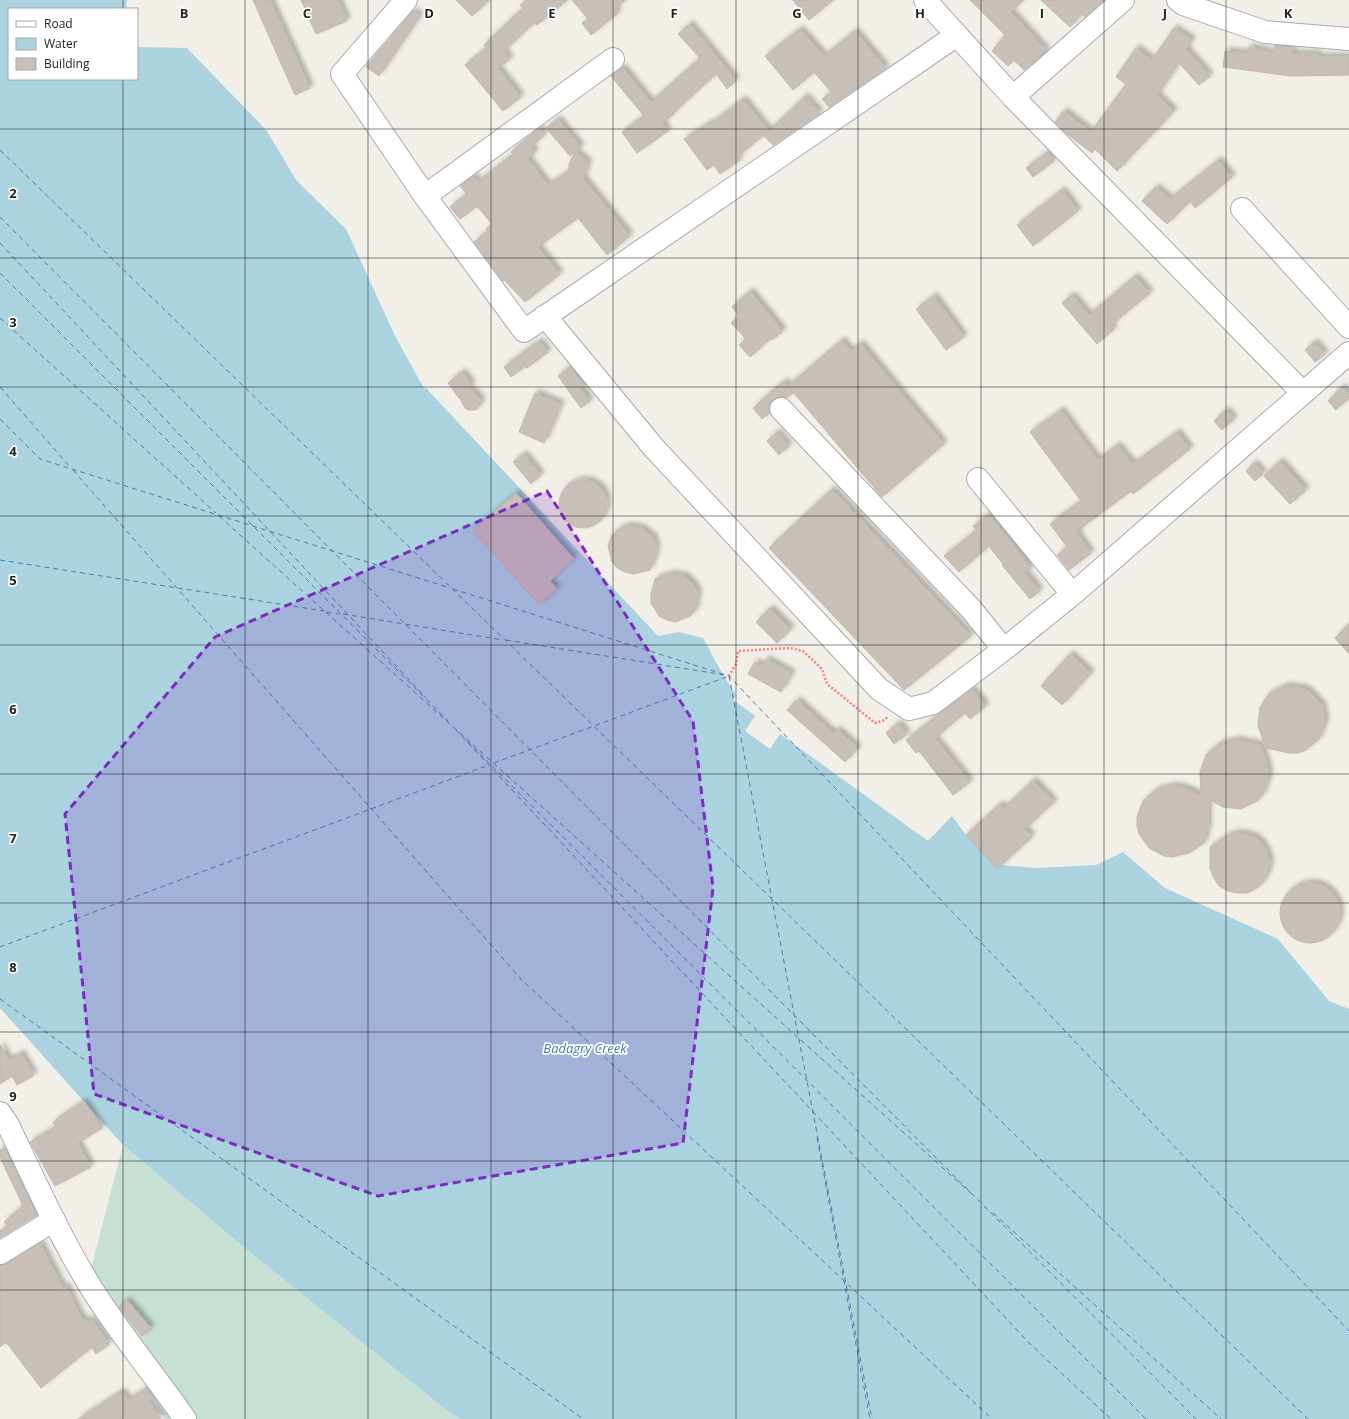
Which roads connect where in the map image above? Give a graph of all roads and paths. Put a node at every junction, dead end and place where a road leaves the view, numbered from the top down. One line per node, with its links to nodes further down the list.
1 (406, 0): 9 (street)
2 (925, 0): 5 (street)
3 (1123, 0): 8 (street)
4 (1178, 0): 6 (street)
5 (957, 36): 8 (street); 11 (street)
6 (1349, 39)
7 (613, 60): 9 (street)
8 (1013, 97): 15 (street)
9 (425, 196): 11 (street)
10 (1242, 209): 12 (street)
11 (546, 316): 21 (street)
12 (1349, 327)
13 (1349, 336): 15 (street)
14 (1349, 353): 15 (street)
15 (1297, 388): 18 (street); 21 (street)
16 (781, 409): 19 (street)
17 (978, 479): 18 (street)
18 (1064, 584): 19 (street)
19 (996, 640): 21 (street)
20 (729, 676): 21 (path)
21 (904, 706)
22 (0, 1113): 23 (street)
23 (54, 1220): 24 (street); 25 (street)
24 (0, 1252)
25 (185, 1419)

